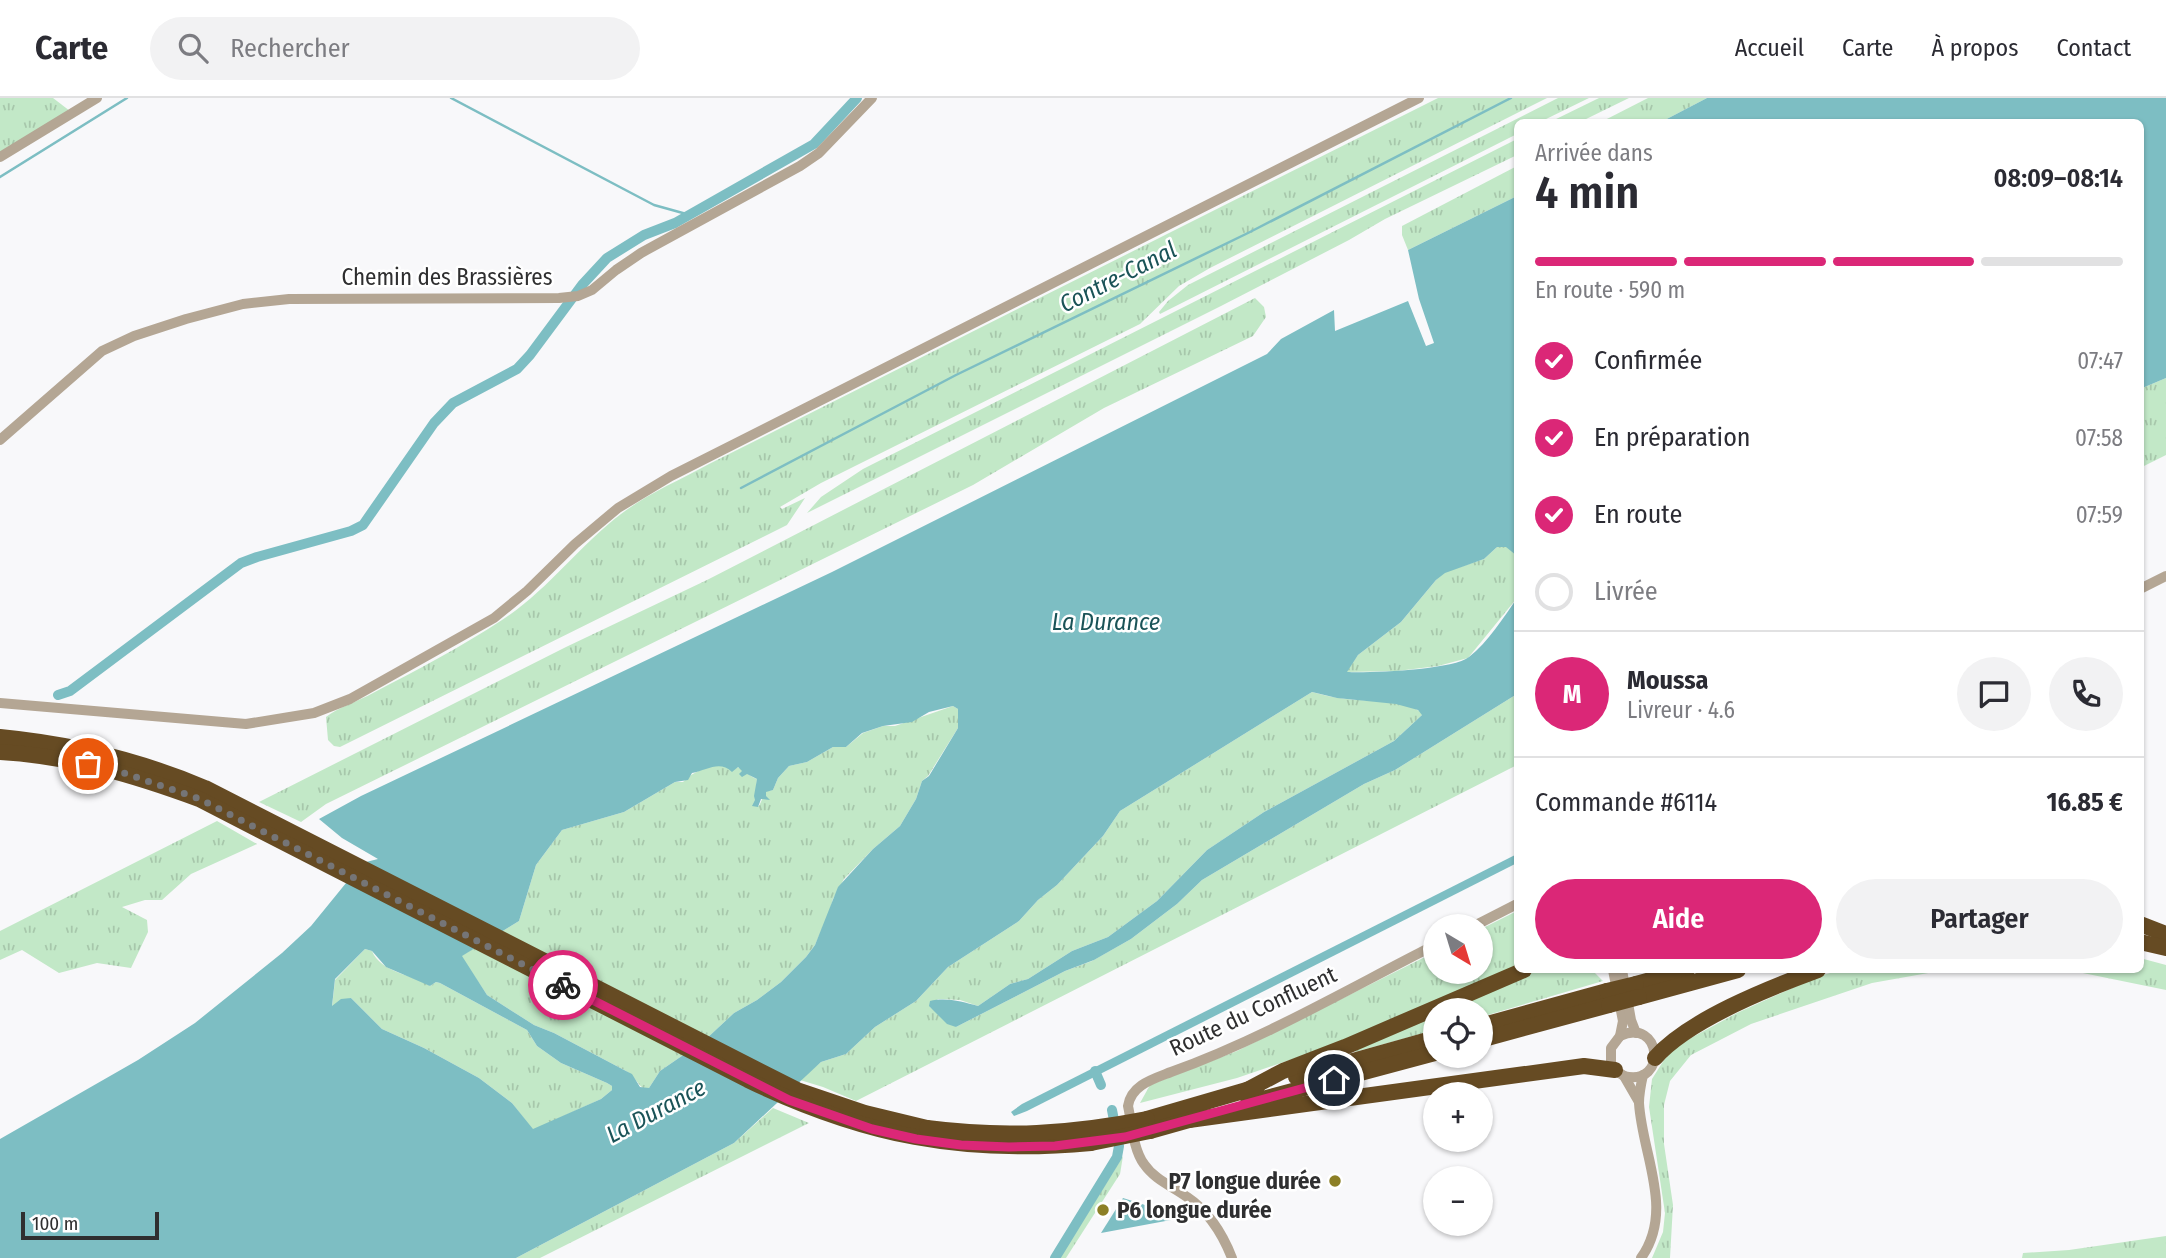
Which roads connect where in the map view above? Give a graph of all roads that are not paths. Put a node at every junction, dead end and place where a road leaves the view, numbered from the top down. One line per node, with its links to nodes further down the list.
1 (97, 98): 4 (street)
2 (872, 98): 5 (street, Chemin des Brassières)
3 (1419, 98): 8 (street)
4 (0, 157)
5 (0, 440)
6 (2166, 576): 7 (street)
7 (2144, 587)
8 (0, 703)
9 (0, 737): 11 (highway)
10 (0, 752): 11 (highway)
11 (202, 794): 39 (highway, bridge)
12 (1514, 906): 13 (street)
13 (1493, 916)
14 (2144, 927): 15 (highway)
15 (2166, 934)
16 (2144, 943): 17 (highway)
17 (2166, 948)
18 (1423, 951): 40 (street, Route du Confluent)
19 (1517, 973): 36 (highway)
20 (1614, 973): 30 (street)
21 (1623, 973): 28 (street)
22 (1680, 973): 25 (highway)
23 (1723, 973): 25 (highway)
24 (1810, 973): 33 (highway)
25 (1638, 990): 26 (highway, bridge)
26 (1608, 998): 27 (highway); 29 (highway)
27 (1493, 1023)
28 (1636, 1033): 30 (street); 33 (street)
29 (1493, 1036)
30 (1619, 1037): 34 (street)
31 (1423, 1041): 36 (highway)
32 (1423, 1055): 38 (highway)
33 (1655, 1058): 35 (street)
34 (1619, 1073): 35 (street); 37 (street); 38 (highway)
35 (1643, 1075): 37 (street)
36 (1247, 1090): 39 (highway)
37 (1639, 1102): 41 (street)
38 (1189, 1119): 39 (highway)
39 (1148, 1125)
40 (1232, 1258)
41 (1641, 1258)

